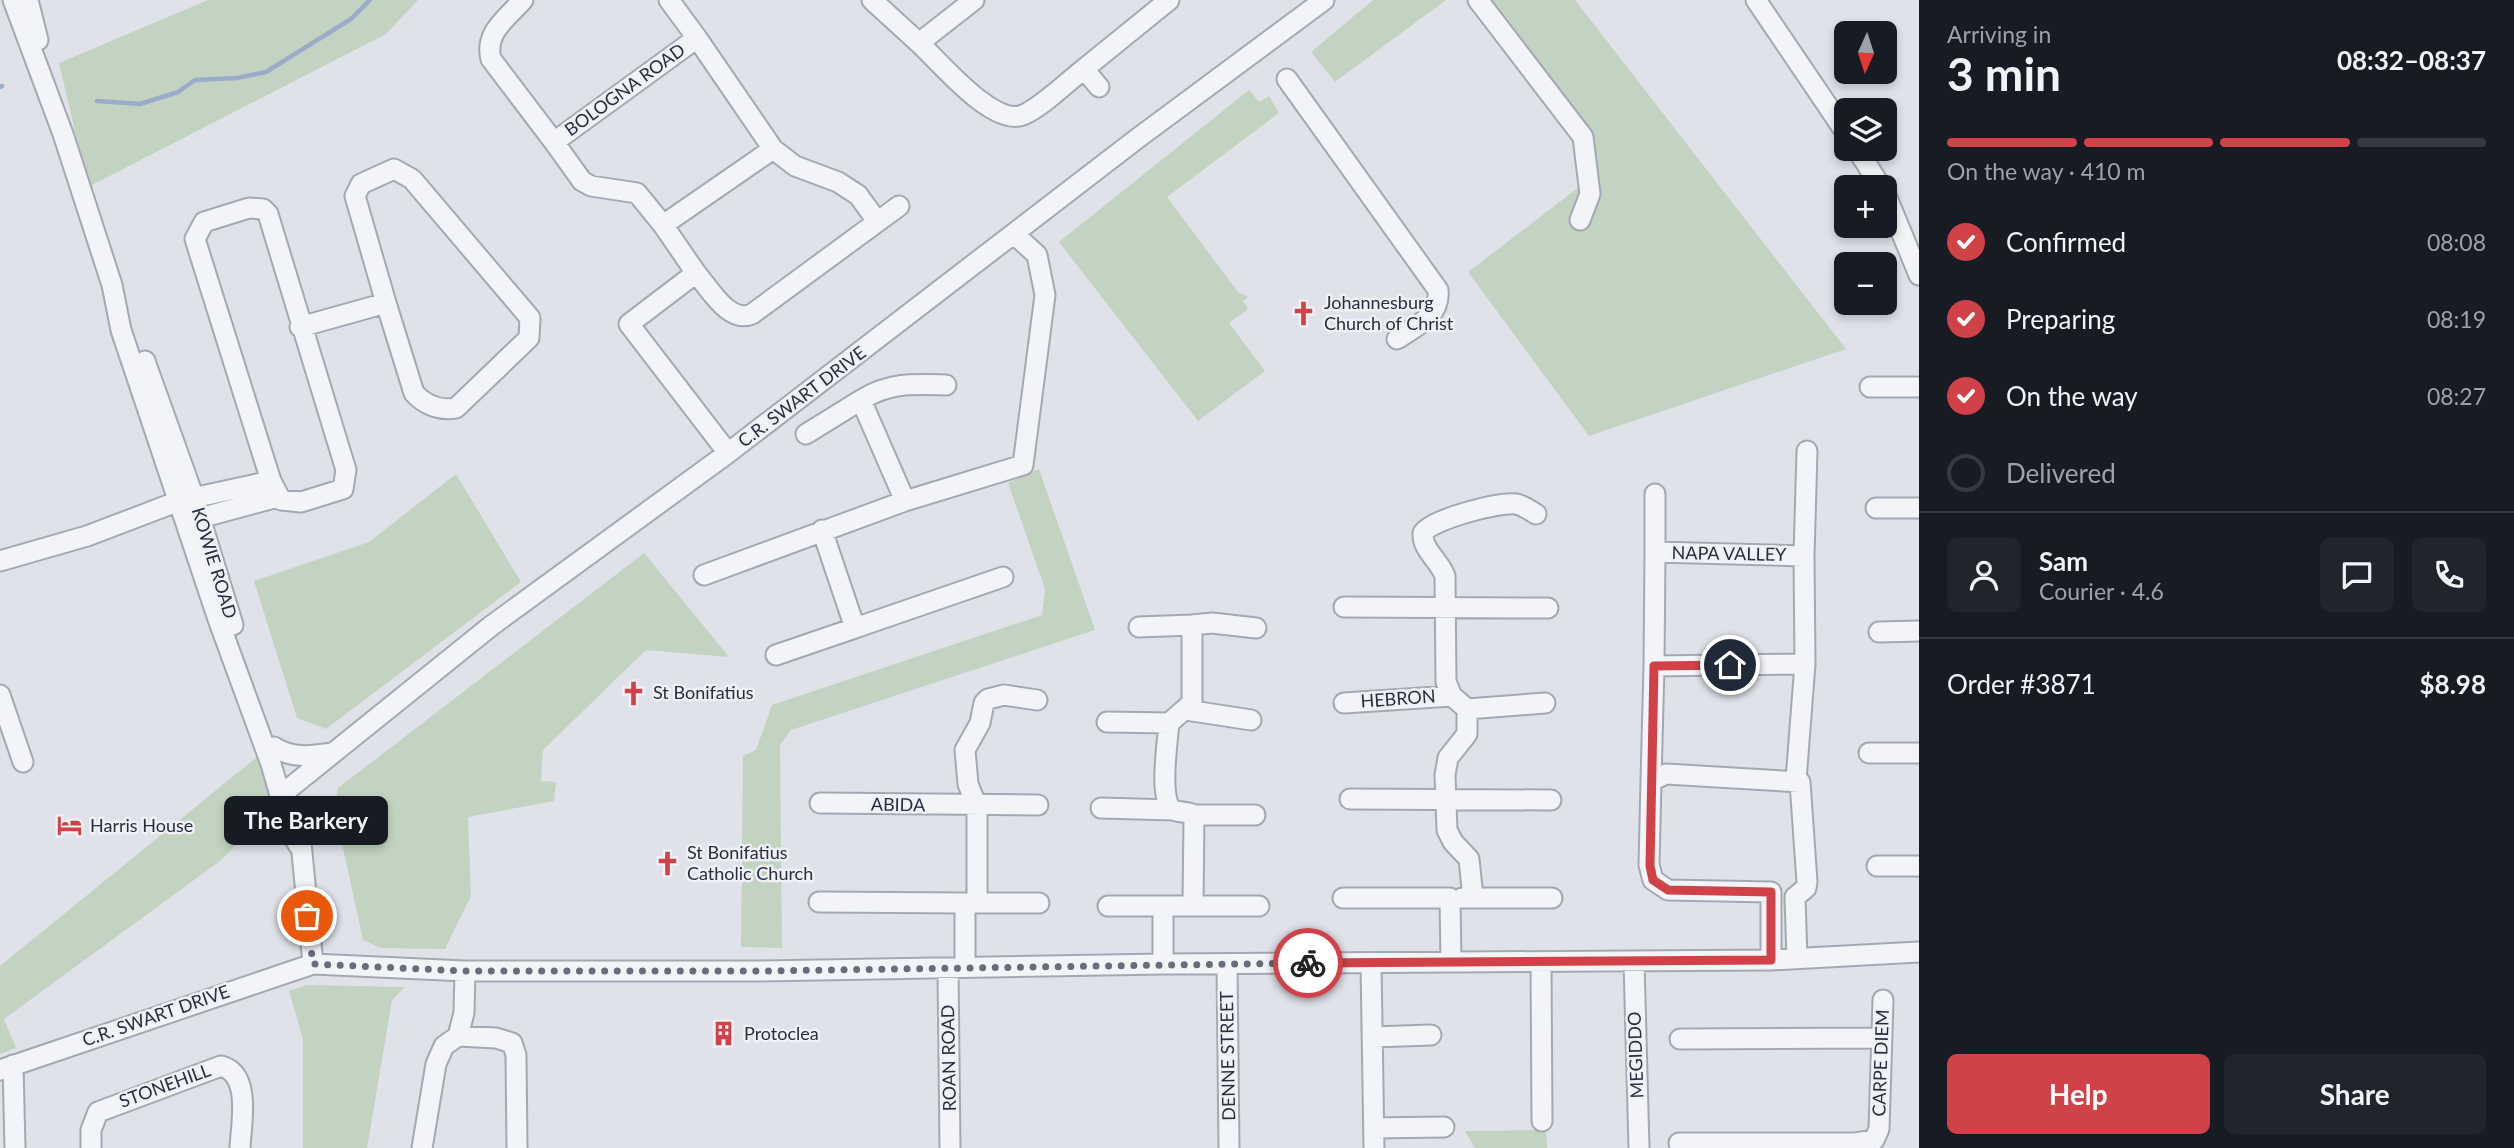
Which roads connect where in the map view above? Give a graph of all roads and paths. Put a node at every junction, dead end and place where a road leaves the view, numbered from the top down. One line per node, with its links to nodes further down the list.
1 (13, 0): 13 (street, KOWIE ROAD)
2 (28, 0): 13 (street, KOWIE ROAD)
3 (523, 0): 18 (street, BOLOGNA ROAD)
4 (669, 0): 11 (street, BOLOGNA ROAD)
5 (872, 0): 12 (street)
6 (974, 0): 12 (street)
7 (1169, 0): 14 (street)
8 (1324, 0): 25 (street, C.R. SWART DRIVE)
9 (1478, 0): 21 (street)
10 (1756, 0): 17 (street)
11 (697, 37): 18 (street, BOLOGNA ROAD); 19 (street, BOLOGNA ROAD)
12 (919, 43): 14 (street)
13 (38, 63): 43 (street, KOWIE ROAD)
14 (1084, 69): 16 (street)
15 (1287, 79): 30 (street)
16 (1098, 88)
17 (1834, 115)
18 (554, 142): 24 (street, BOLOGNA ROAD)
19 (774, 149): 22 (street, BOLOGNA ROAD); 24 (street)
20 (898, 206): 22 (street, BOLOGNA ROAD)
21 (1580, 220)
22 (877, 221): 26 (street, BOLOGNA ROAD)
23 (1897, 222): 27 (street)
24 (663, 225): 26 (street, BOLOGNA ROAD)
25 (1014, 234): 37 (street, C.R. SWART DRIVE); 40 (street)
26 (696, 274): 37 (street)
27 (1919, 275)
28 (386, 303): 28 (street); 29 (street)
29 (300, 327): 38 (street); 38 (street)
30 (1397, 339)
31 (946, 385): 34 (street)
32 (1870, 387): 33 (street)
33 (1919, 387)
34 (861, 400): 35 (street); 40 (street)
35 (806, 434)
36 (1807, 451): 47 (street, NAPA VALLEY)
37 (728, 453): 73 (street, C.R. SWART DRIVE)
38 (275, 489): 43 (street)
39 (1656, 494): 46 (street, NAPA VALLEY)
40 (905, 500): 45 (street)
41 (1876, 508): 42 (street)
42 (1919, 508)
43 (189, 509): 48 (street); 72 (street, KOWIE ROAD); 79 (street, KOWIE ROAD)
44 (1536, 514): 51 (street, HEBRON)
45 (822, 530): 49 (street); 56 (street)
46 (1655, 552): 47 (street, NAPA VALLEY); 62 (street, NAPA VALLEY)
47 (1804, 556): 61 (street, NAPA VALLEY)
48 (0, 561)
49 (704, 575)
50 (1003, 577): 56 (street)
51 (1445, 606): 52 (street); 53 (street); 65 (street, HEBRON)
52 (1344, 607)
53 (1548, 608)
54 (1192, 625): 55 (street); 57 (street); 68 (street)
55 (1139, 627)
56 (855, 628): 60 (street)
57 (1256, 628)
58 (1919, 631): 59 (street)
59 (1879, 632)
60 (776, 655)
61 (1805, 664): 62 (street); 77 (street, NAPA VALLEY)
62 (1654, 666): 78 (street, NAPA VALLEY)
63 (0, 695): 76 (street)
64 (1037, 700): 85 (street)
65 (1459, 702): 66 (street, HEBRON); 67 (street, HEBRON); 81 (street, HEBRON)
66 (1344, 703)
67 (1545, 704)
68 (1186, 710): 69 (street); 71 (street)
69 (1251, 720)
70 (1107, 722): 71 (street)
71 (1169, 723): 87 (street)
72 (274, 747): 73 (street); 79 (street, KOWIE ROAD)
73 (333, 753): 79 (street, C.R. SWART DRIVE)
74 (1919, 753): 75 (street)
75 (1869, 754)
76 (23, 762)
77 (1796, 780): 78 (street); 104 (street, NAPA VALLEY)
78 (1651, 781): 105 (street, NAPA VALLEY)
79 (285, 791): 110 (street, KOWIE ROAD)
80 (1350, 799): 81 (street)
81 (1447, 800): 82 (street); 94 (street, HEBRON)
82 (1551, 800)
83 (820, 803): 85 (street, ABIDA)
84 (1038, 805): 85 (street, ABIDA)
85 (977, 807): 97 (street)
86 (1101, 808): 87 (street)
87 (1173, 810): 88 (street)
88 (1194, 815): 89 (street); 101 (street)
89 (1255, 816)
90 (1877, 866): 91 (street)
91 (1919, 866)
92 (1343, 898): 93 (street)
93 (1450, 898): 94 (street); 106 (street)
94 (1473, 898): 95 (street)
95 (1552, 898)
96 (819, 902): 97 (street)
97 (971, 903): 98 (street); 113 (street)
98 (1038, 903)
99 (1108, 906): 100 (street)
100 (1163, 906): 101 (street); 111 (street)
101 (1193, 906): 102 (street)
102 (1259, 906)
103 (1919, 952): 104 (street)
104 (1797, 959): 105 (street)
105 (1771, 960): 108 (street)
106 (1451, 962): 107 (street); 109 (street)
107 (1541, 962): 108 (street); 122 (street)
108 (1634, 962): 134 (street, MEGIDDO)
109 (1371, 963): 112 (street); 118 (street)
110 (313, 964): 114 (street); 121 (street, C.R. SWART DRIVE)
111 (1163, 964): 112 (street); 113 (street)
112 (1227, 964): 132 (street, DENNE STREET)
113 (957, 968): 114 (street); 131 (street, ROAN ROAD)
114 (465, 971): 117 (street)
115 (1882, 1000): 119 (street, CARPE DIEM)
116 (1431, 1035): 118 (street)
117 (458, 1036): 129 (street); 130 (street)
118 (1373, 1037): 124 (street)
119 (1881, 1038): 120 (street); 125 (street, CARPE DIEM)
120 (1679, 1039)
121 (6, 1067): 126 (street)
122 (1542, 1121)
123 (1444, 1126): 124 (street)
124 (1374, 1128): 133 (street)
125 (1679, 1143)
126 (15, 1148)
127 (91, 1148): 128 (street, STONEHILL)
128 (240, 1148)
129 (422, 1148)
130 (517, 1148)
131 (950, 1148)
132 (1230, 1148)
133 (1374, 1148)
134 (1639, 1148)

